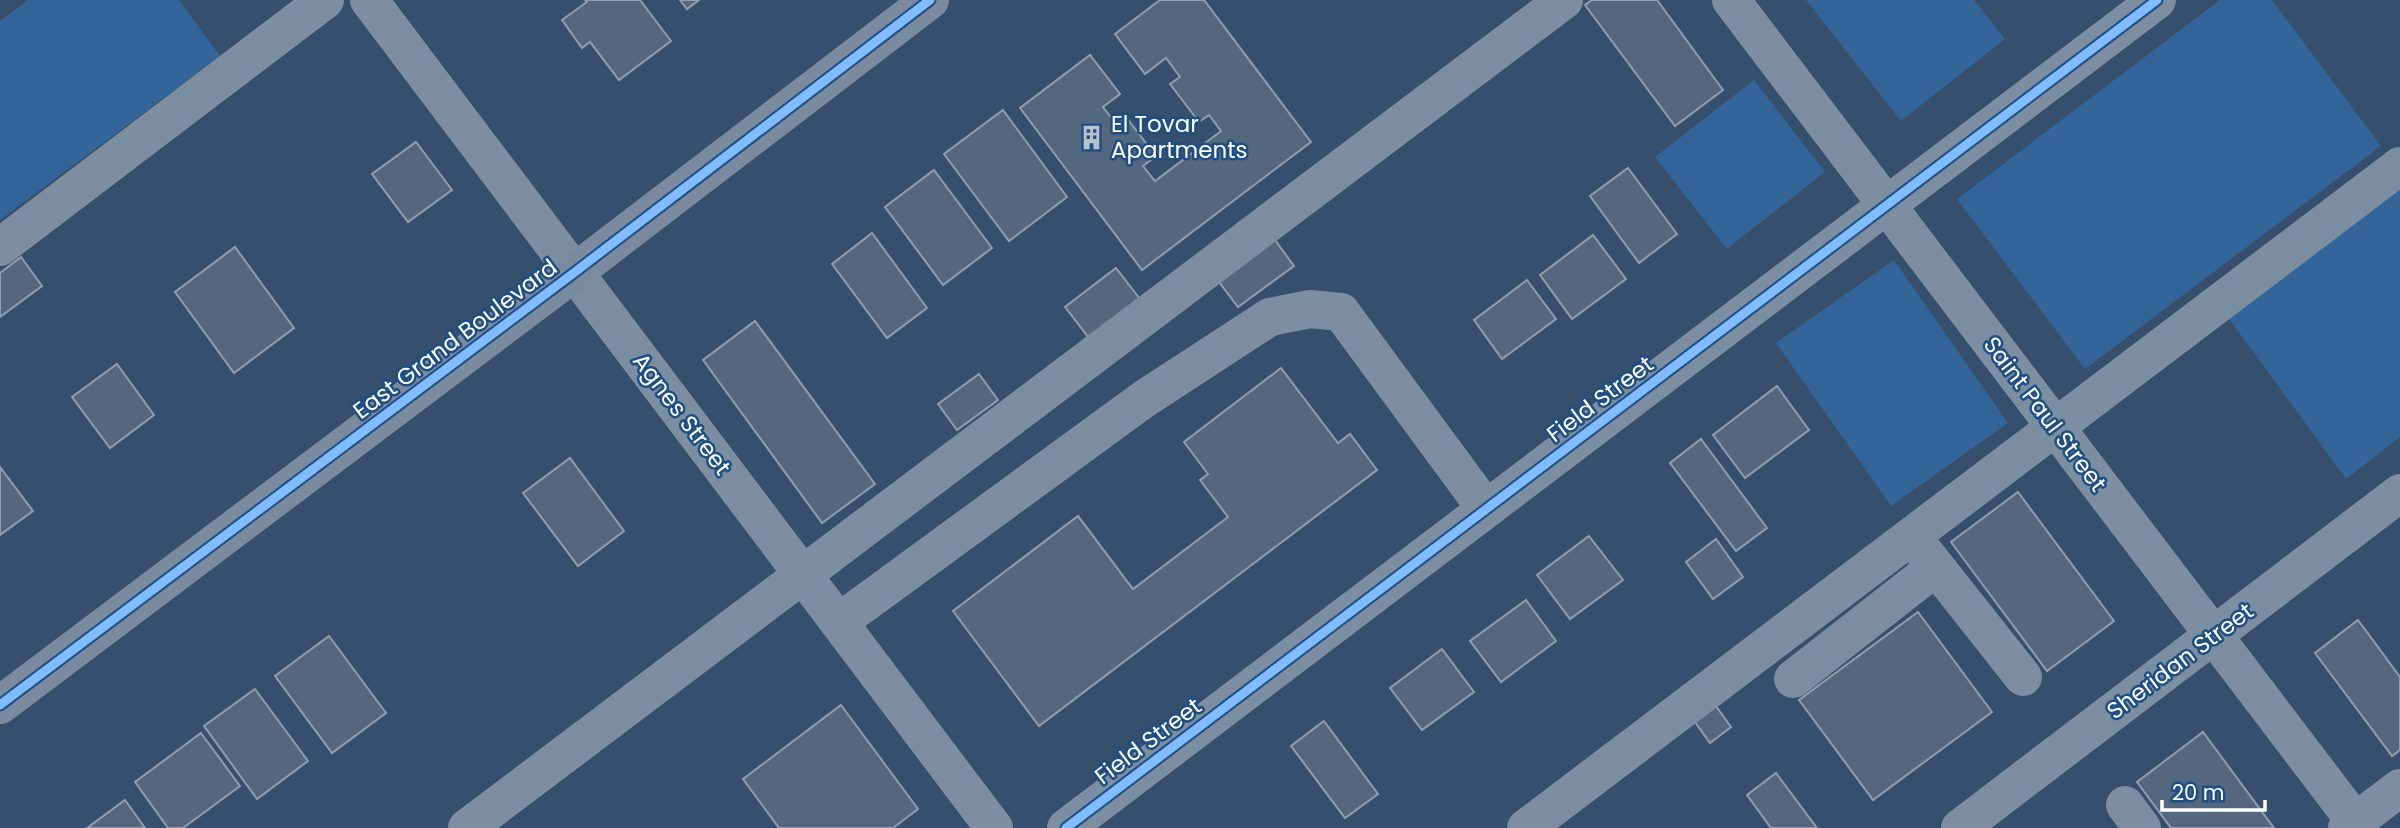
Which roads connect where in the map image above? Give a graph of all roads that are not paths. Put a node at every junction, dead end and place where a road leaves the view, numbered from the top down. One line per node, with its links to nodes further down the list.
1 (325, 0): 9 (street)
2 (369, 0): 10 (street, Agnes Street)
3 (930, 0): 10 (main road, East Grand Boulevard)
4 (1564, 0): 16 (street)
5 (1731, 0): 8 (street, Saint Paul Street)
6 (2157, 0): 8 (street, Field Street)
7 (2400, 166): 11 (street)
8 (1887, 205): 11 (street, Saint Paul Street); 13 (street, Field Street)
9 (0, 247)
10 (575, 272): 16 (street, Agnes Street); 21 (main road, East Grand Boulevard)
11 (2055, 427): 14 (street); 18 (street, Saint Paul Street)
12 (2400, 493): 18 (street, Sheridan Street)
13 (1486, 509): 17 (street); 26 (street, Field Street)
14 (1911, 536): 15 (street); 27 (street)
15 (1936, 567): 19 (street); 20 (street)
16 (803, 575): 17 (street, Agnes Street); 24 (street)
17 (839, 622): 25 (street, Agnes Street)
18 (2213, 635): 23 (street, Saint Paul Street); 28 (street, Sheridan Street)
19 (2023, 677)
20 (1793, 679)
21 (0, 705)
22 (2400, 789): 23 (street)
23 (2354, 826)
24 (467, 828)
25 (993, 828)
26 (1066, 828)
27 (1525, 828)
28 (1960, 828)

